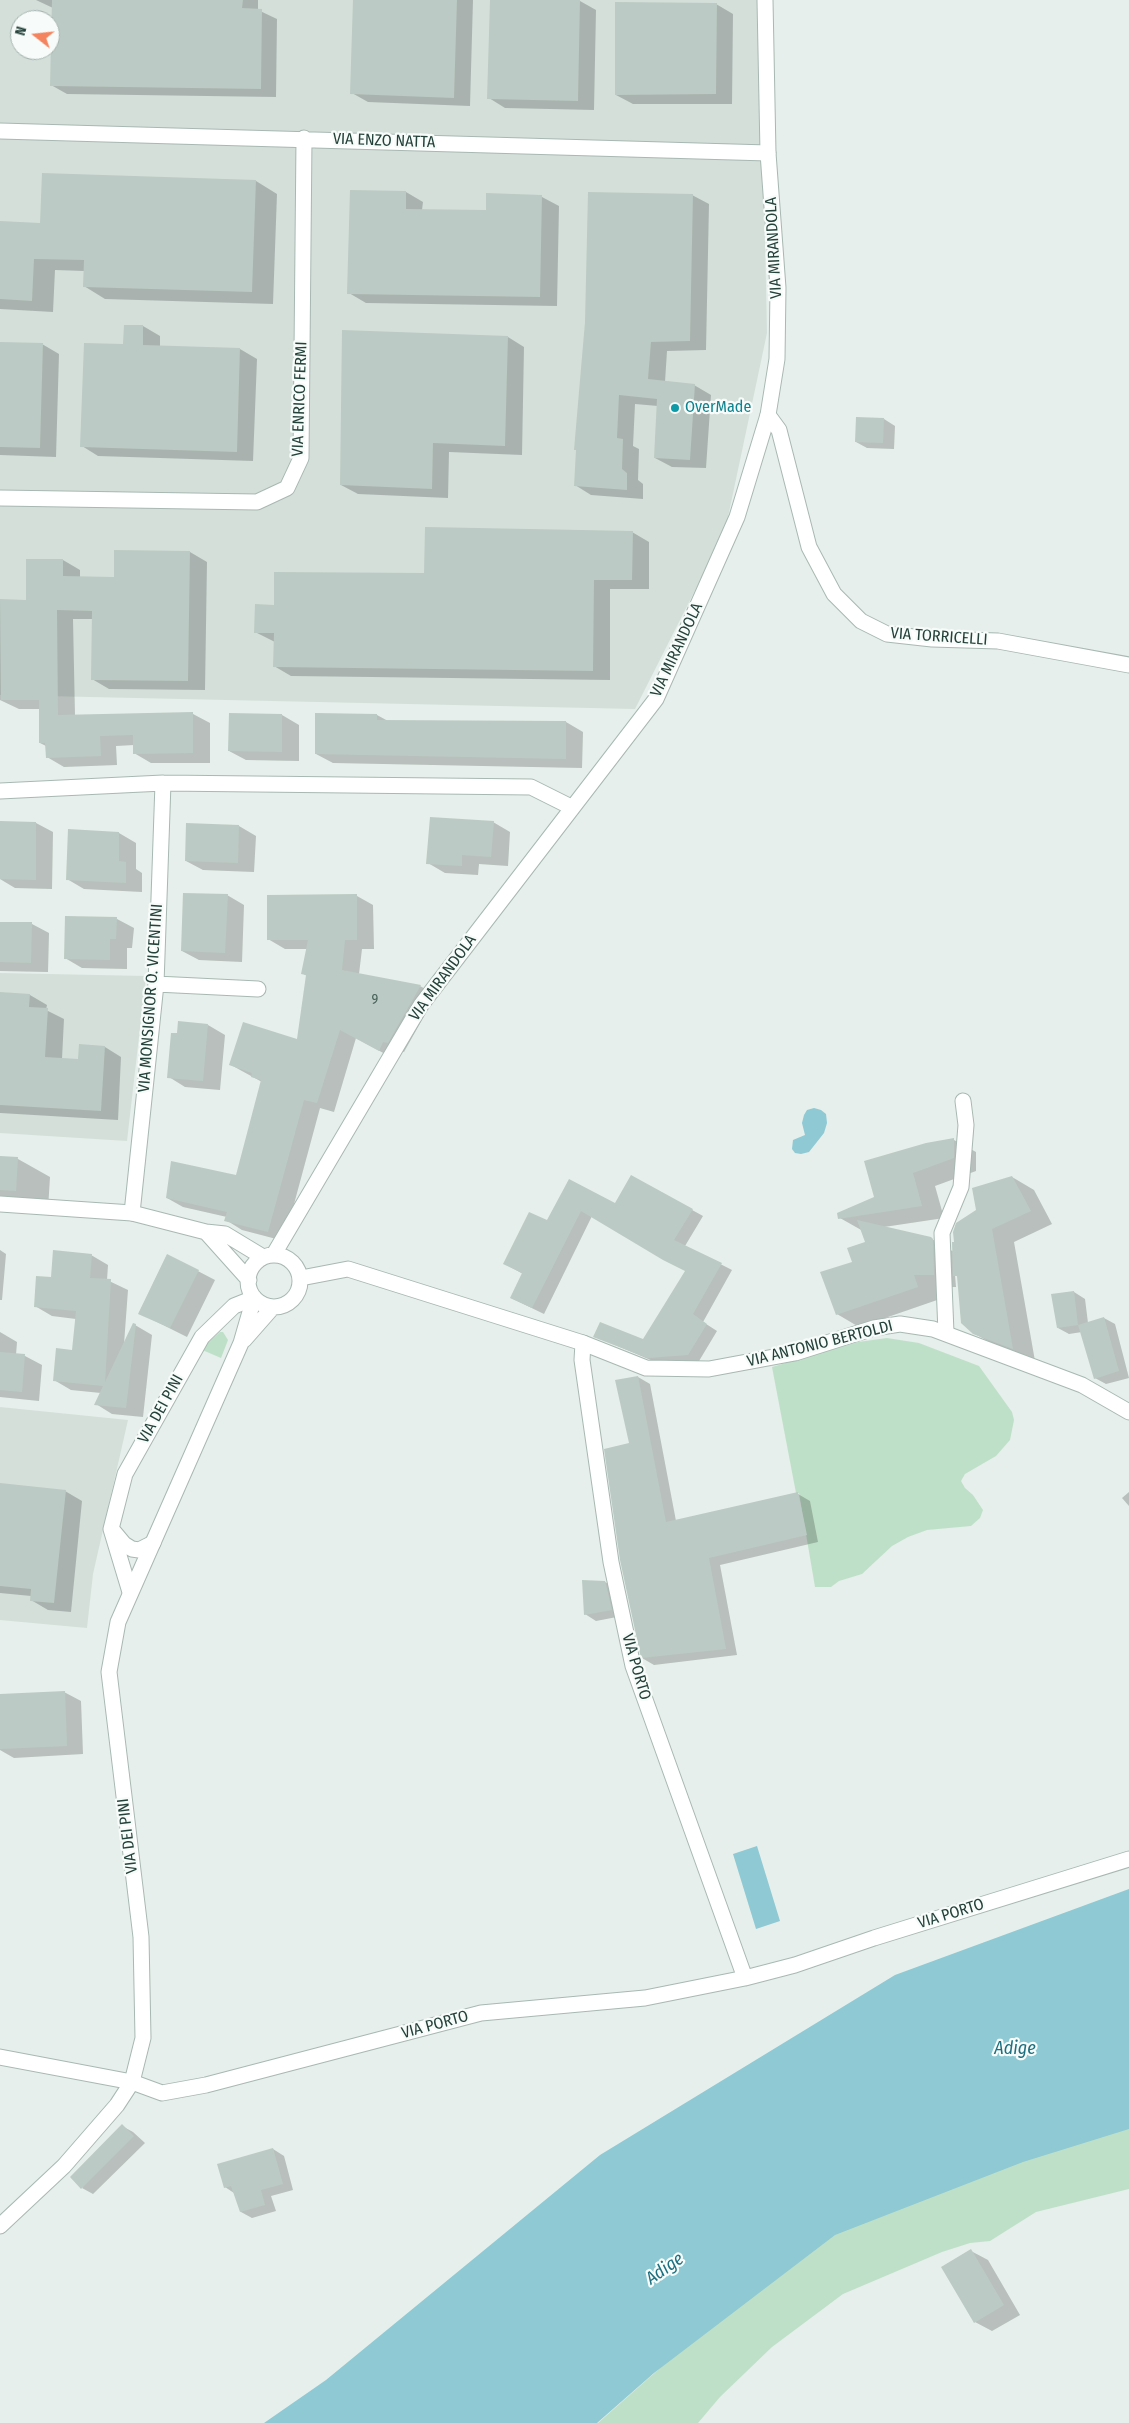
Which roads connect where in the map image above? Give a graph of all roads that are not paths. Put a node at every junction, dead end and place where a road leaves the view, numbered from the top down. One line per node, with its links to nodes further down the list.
1 (765, 0): 4 (street, VIA MIRANDOLA)
2 (0, 131): 3 (street, VIA ENZO NATTA)
3 (304, 138): 4 (street, VIA ENZO NATTA); 6 (street, VIA ENRICO FERMI)
4 (768, 152): 5 (street, VIA MIRANDOLA)
5 (768, 415): 7 (street, VIA TORRICELLI); 10 (street, VIA MIRANDOLA)
6 (0, 498)
7 (1129, 665)
8 (163, 783): 9 (street); 10 (street); 11 (street, VIA MONSIGNOR O. VICENTINI)
9 (0, 791)
10 (571, 807): 17 (street, VIA MIRANDOLA)
11 (156, 984): 12 (street); 15 (street, VIA MONSIGNOR O. VICENTINI)
12 (258, 989)
13 (963, 1102): 22 (street)
14 (0, 1204): 15 (street)
15 (132, 1213): 16 (street)
16 (206, 1232): 17 (street); 19 (street)
17 (268, 1255): 18 (street); 19 (street)
18 (301, 1278): 21 (street); 23 (street, VIA ANTONIO BERTOLDI)
19 (249, 1280): 20 (street)
20 (254, 1298): 21 (street); 24 (street, VIA DEI PINI); 27 (street, VIA DEI PINI)
21 (273, 1307): 24 (street, VIA DEI PINI)
22 (946, 1333): 23 (street, VIA ANTONIO BERTOLDI); 25 (street, VIA ANTONIO BERTOLDI)
23 (583, 1342): 31 (street, VIA PORTO)
24 (241, 1343): 28 (street, VIA DEI PINI)
25 (1123, 1409): 26 (street)
26 (1129, 1421)
27 (111, 1529): 28 (street); 29 (street)
28 (153, 1543): 29 (street, VIA DEI PINI)
29 (130, 1592): 33 (street, VIA DEI PINI)
30 (1129, 1858): 31 (street, VIA PORTO)
31 (745, 1978): 33 (street, VIA PORTO)
32 (0, 2057): 33 (street)
33 (132, 2082): 34 (street, VIA DEI PINI)
34 (0, 2226)

